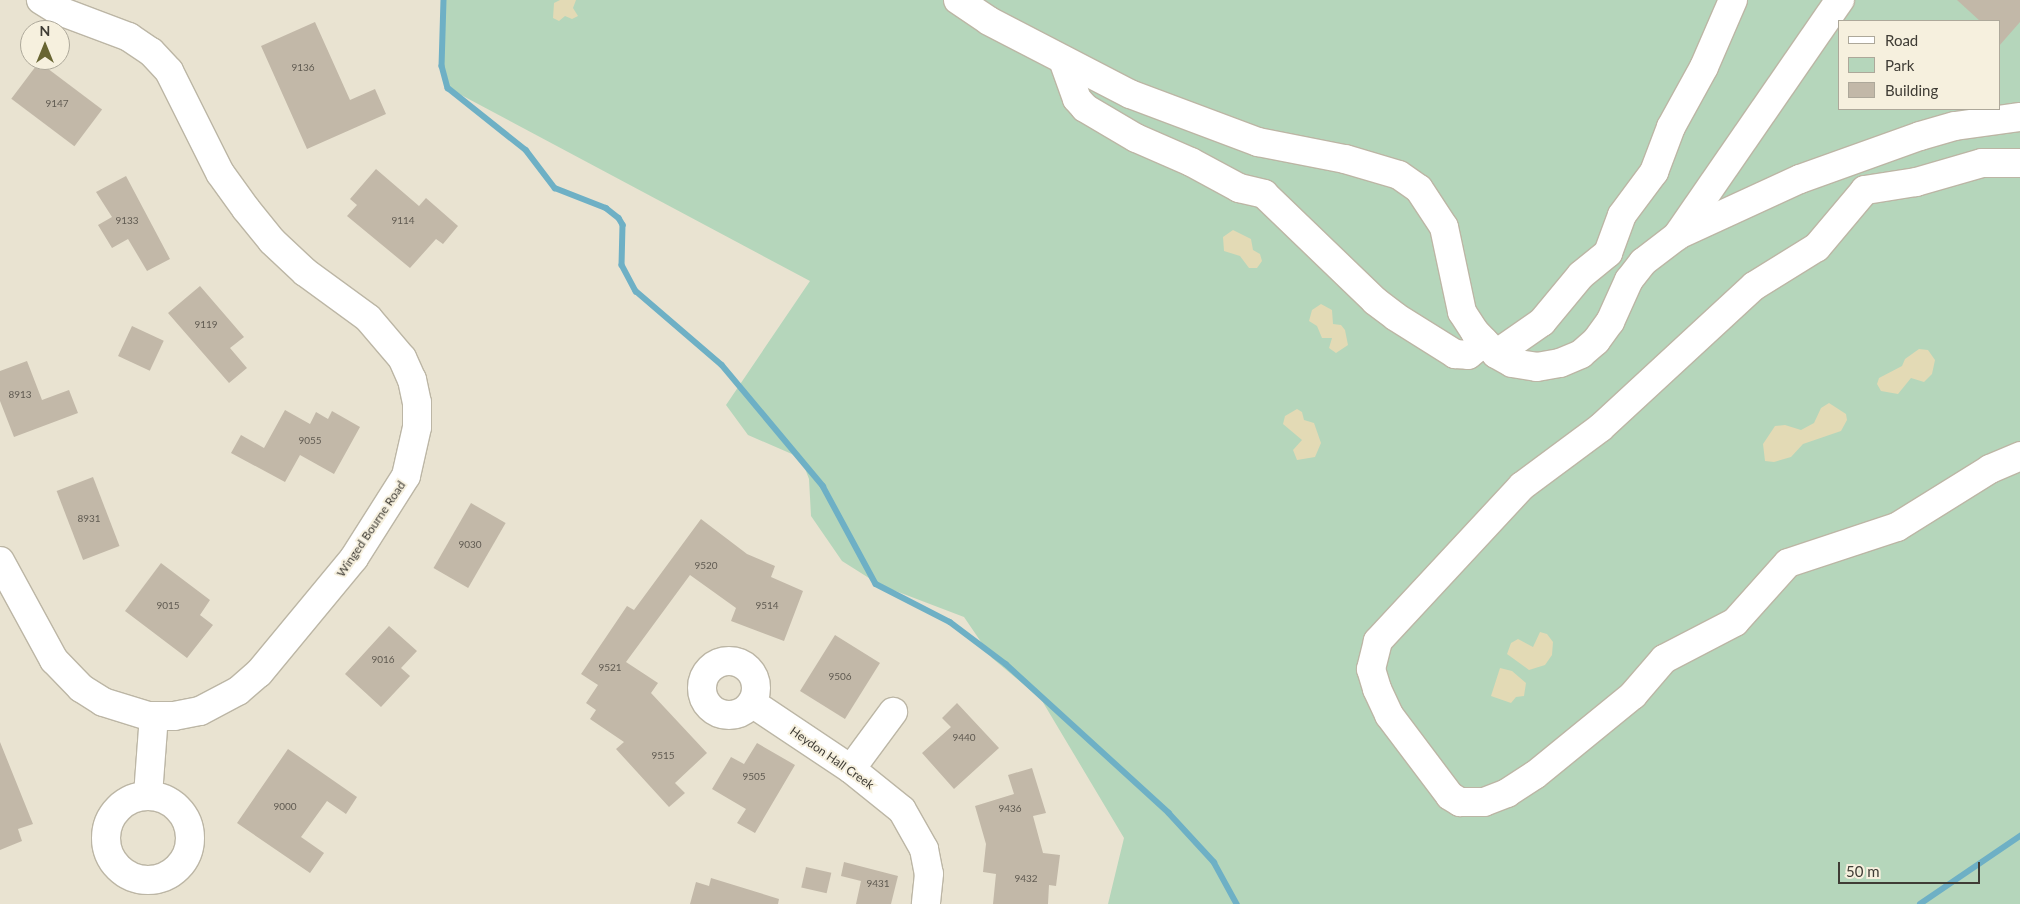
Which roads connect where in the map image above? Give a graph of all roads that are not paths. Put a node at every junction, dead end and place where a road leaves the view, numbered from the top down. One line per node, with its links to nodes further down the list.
1 (41, 0): 14 (street, Winged Bourne Road)
2 (958, 0): 5 (street)
3 (1733, 0): 9 (street)
4 (1840, 0): 8 (street)
5 (1062, 60): 9 (street); 9 (street)
6 (2020, 117): 8 (street)
7 (2020, 163): 10 (street)
8 (1677, 236): 9 (street)
9 (1490, 348)
10 (2020, 456)
11 (0, 561): 14 (street, Winged Bourne Road)
12 (752, 702): 15 (street, Heydon Hall Creek)
13 (893, 712): 15 (street)
14 (154, 716): 16 (street)
15 (851, 769): 17 (street, Heydon Hall Creek)
16 (148, 796)
17 (926, 904)

